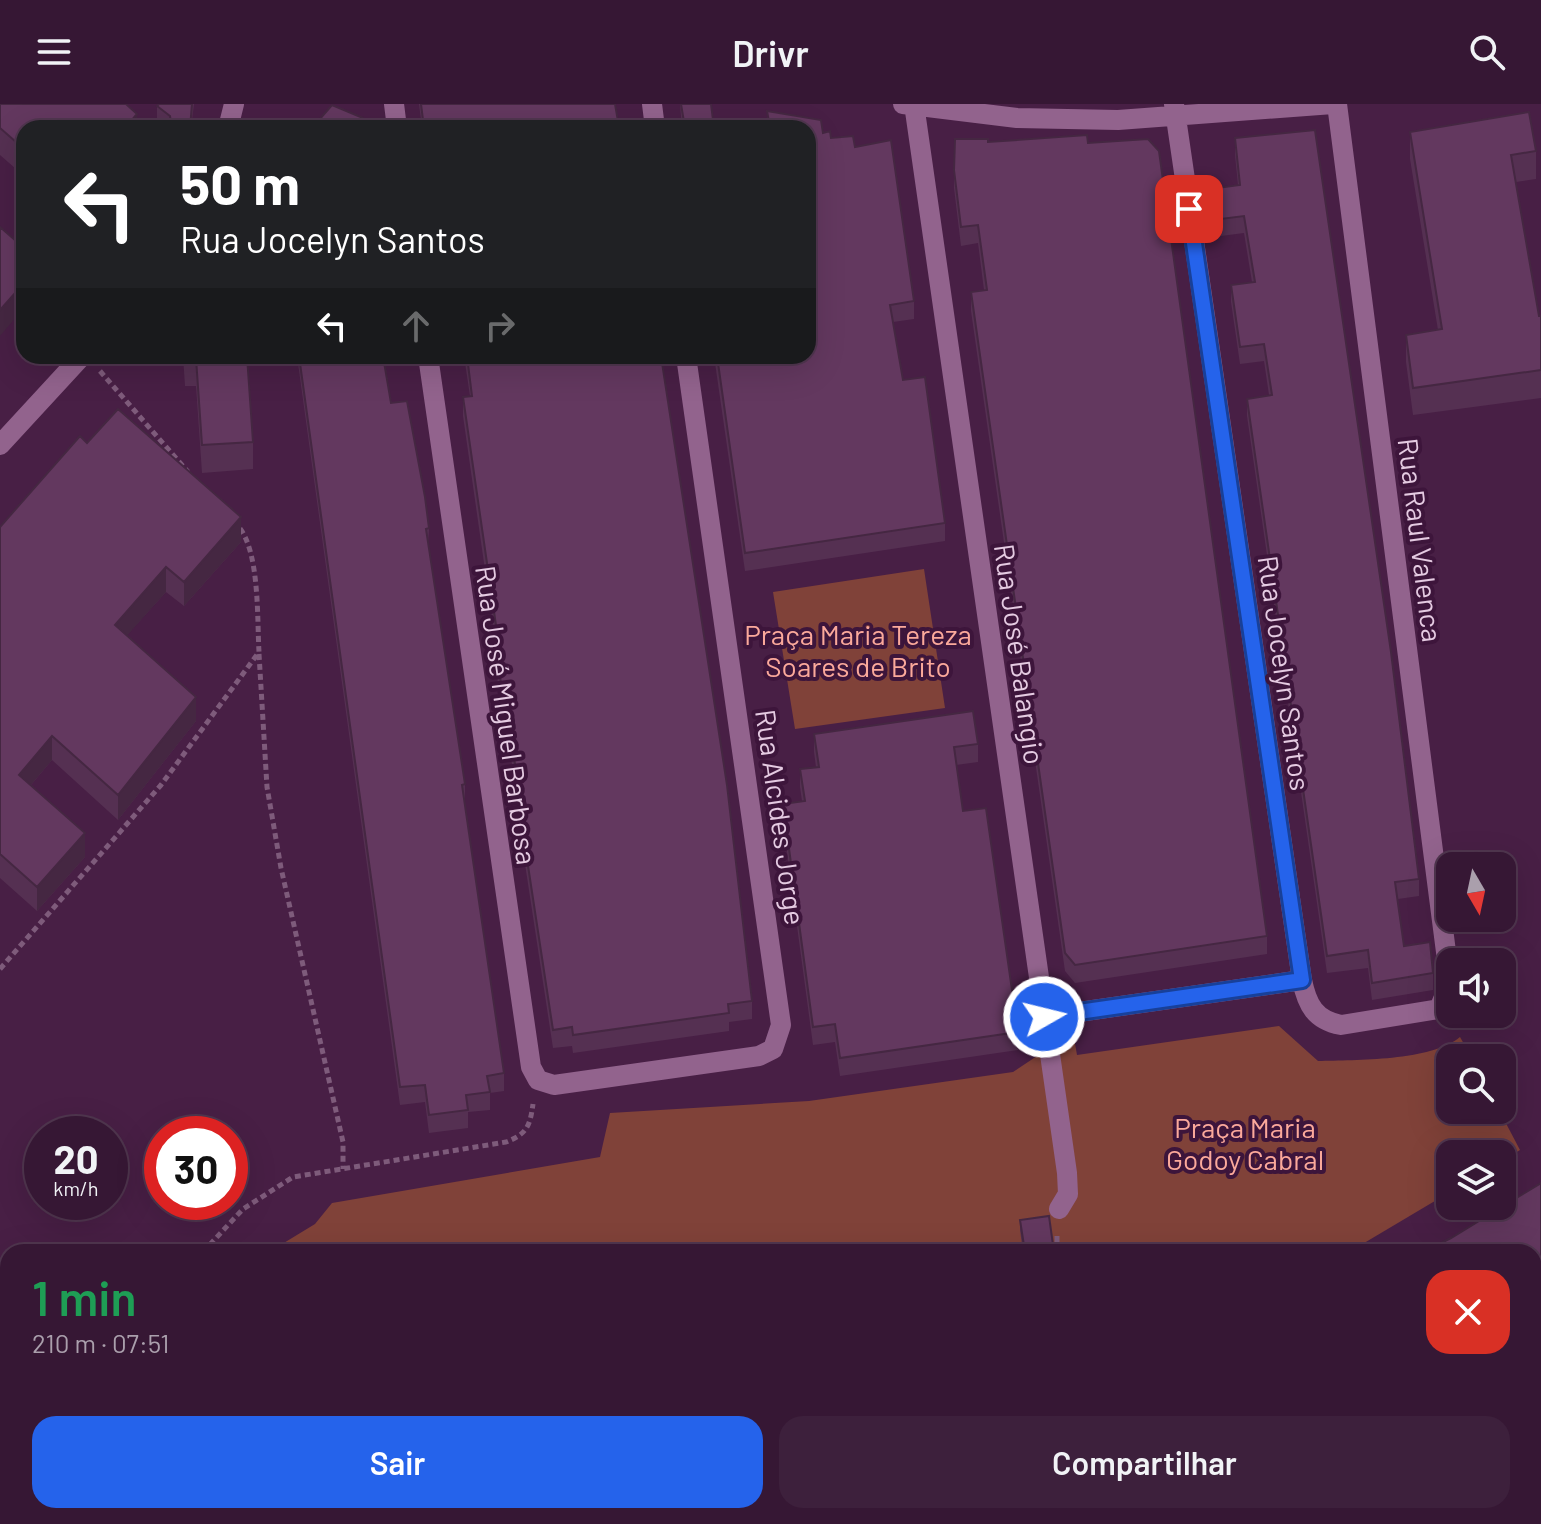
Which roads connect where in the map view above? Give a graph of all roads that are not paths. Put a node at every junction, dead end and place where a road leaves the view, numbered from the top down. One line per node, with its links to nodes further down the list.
1 (1335, 104): 3 (street); 8 (street, Rua Raul Valenca)
2 (910, 105): 3 (street); 11 (street, Rua José Balangio)
3 (1175, 110): 9 (street, Rua Jocelyn Santos)
4 (86, 364): 7 (street)
5 (429, 364): 12 (street, Rua José Miguel Barbosa)
6 (687, 364): 12 (street, Rua Alcides Jorge)
7 (0, 445)
8 (1445, 948)
9 (1302, 980): 10 (street, Rua Jocelyn Santos); 11 (street)
10 (1436, 1009)
11 (1044, 1017): 13 (street, Rua José Balangio)
12 (538, 1080)
13 (1059, 1209)

